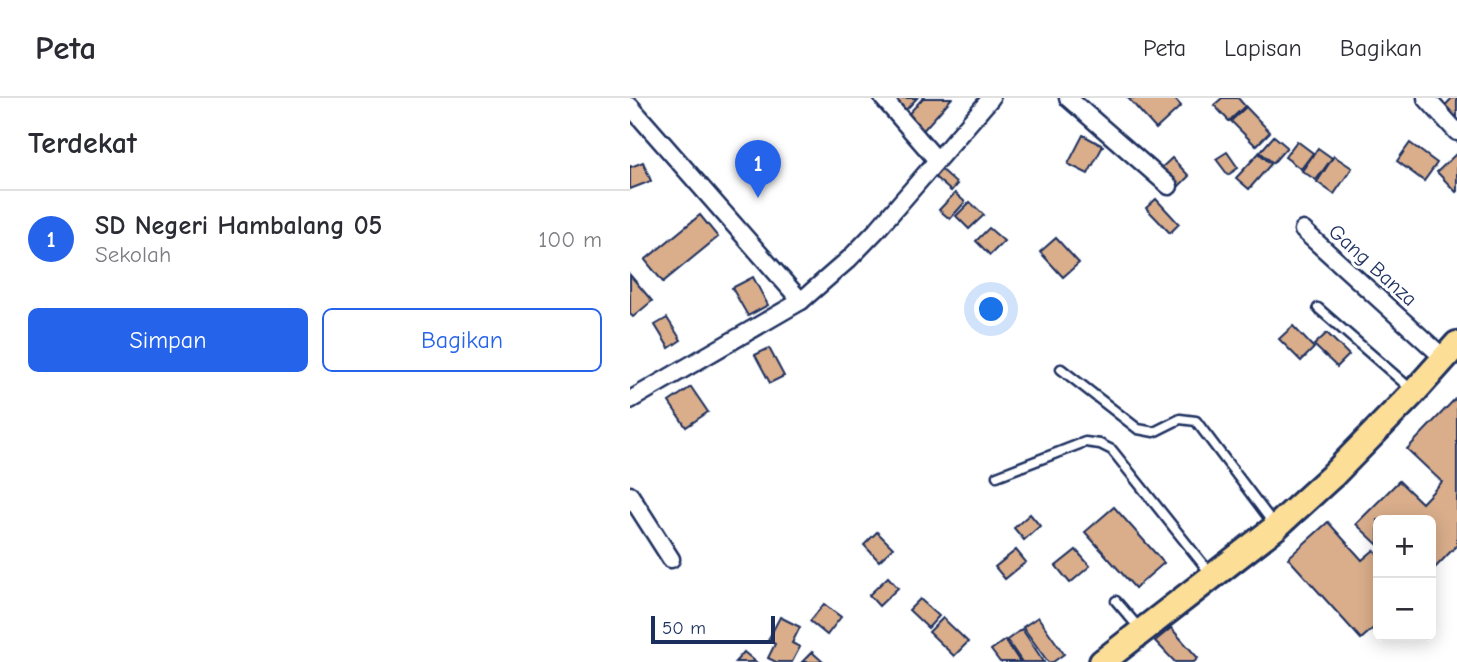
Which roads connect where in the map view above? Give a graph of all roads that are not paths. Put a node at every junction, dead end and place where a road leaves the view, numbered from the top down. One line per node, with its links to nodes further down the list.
1 (883, 98): 7 (street)
2 (991, 98): 7 (street)
3 (1068, 98): 8 (street)
4 (1426, 98): 6 (street)
5 (630, 106): 10 (street)
6 (1457, 132)
7 (936, 159): 10 (street)
8 (1169, 186)
9 (1303, 230): 12 (street, Gang Banza)
10 (801, 300): 15 (street)
11 (1318, 307): 14 (lane)
12 (1451, 352): 14 (main road)
13 (1061, 369): 18 (lane)
14 (1414, 392): 18 (main road)
15 (630, 400)
16 (997, 476): 20 (lane)
17 (630, 495): 19 (street)
18 (1276, 527): 20 (main road)
19 (671, 559)
20 (1213, 577): 22 (main road)
21 (1115, 601): 22 (lane)
22 (1142, 631): 23 (main road)
23 (1102, 662)

